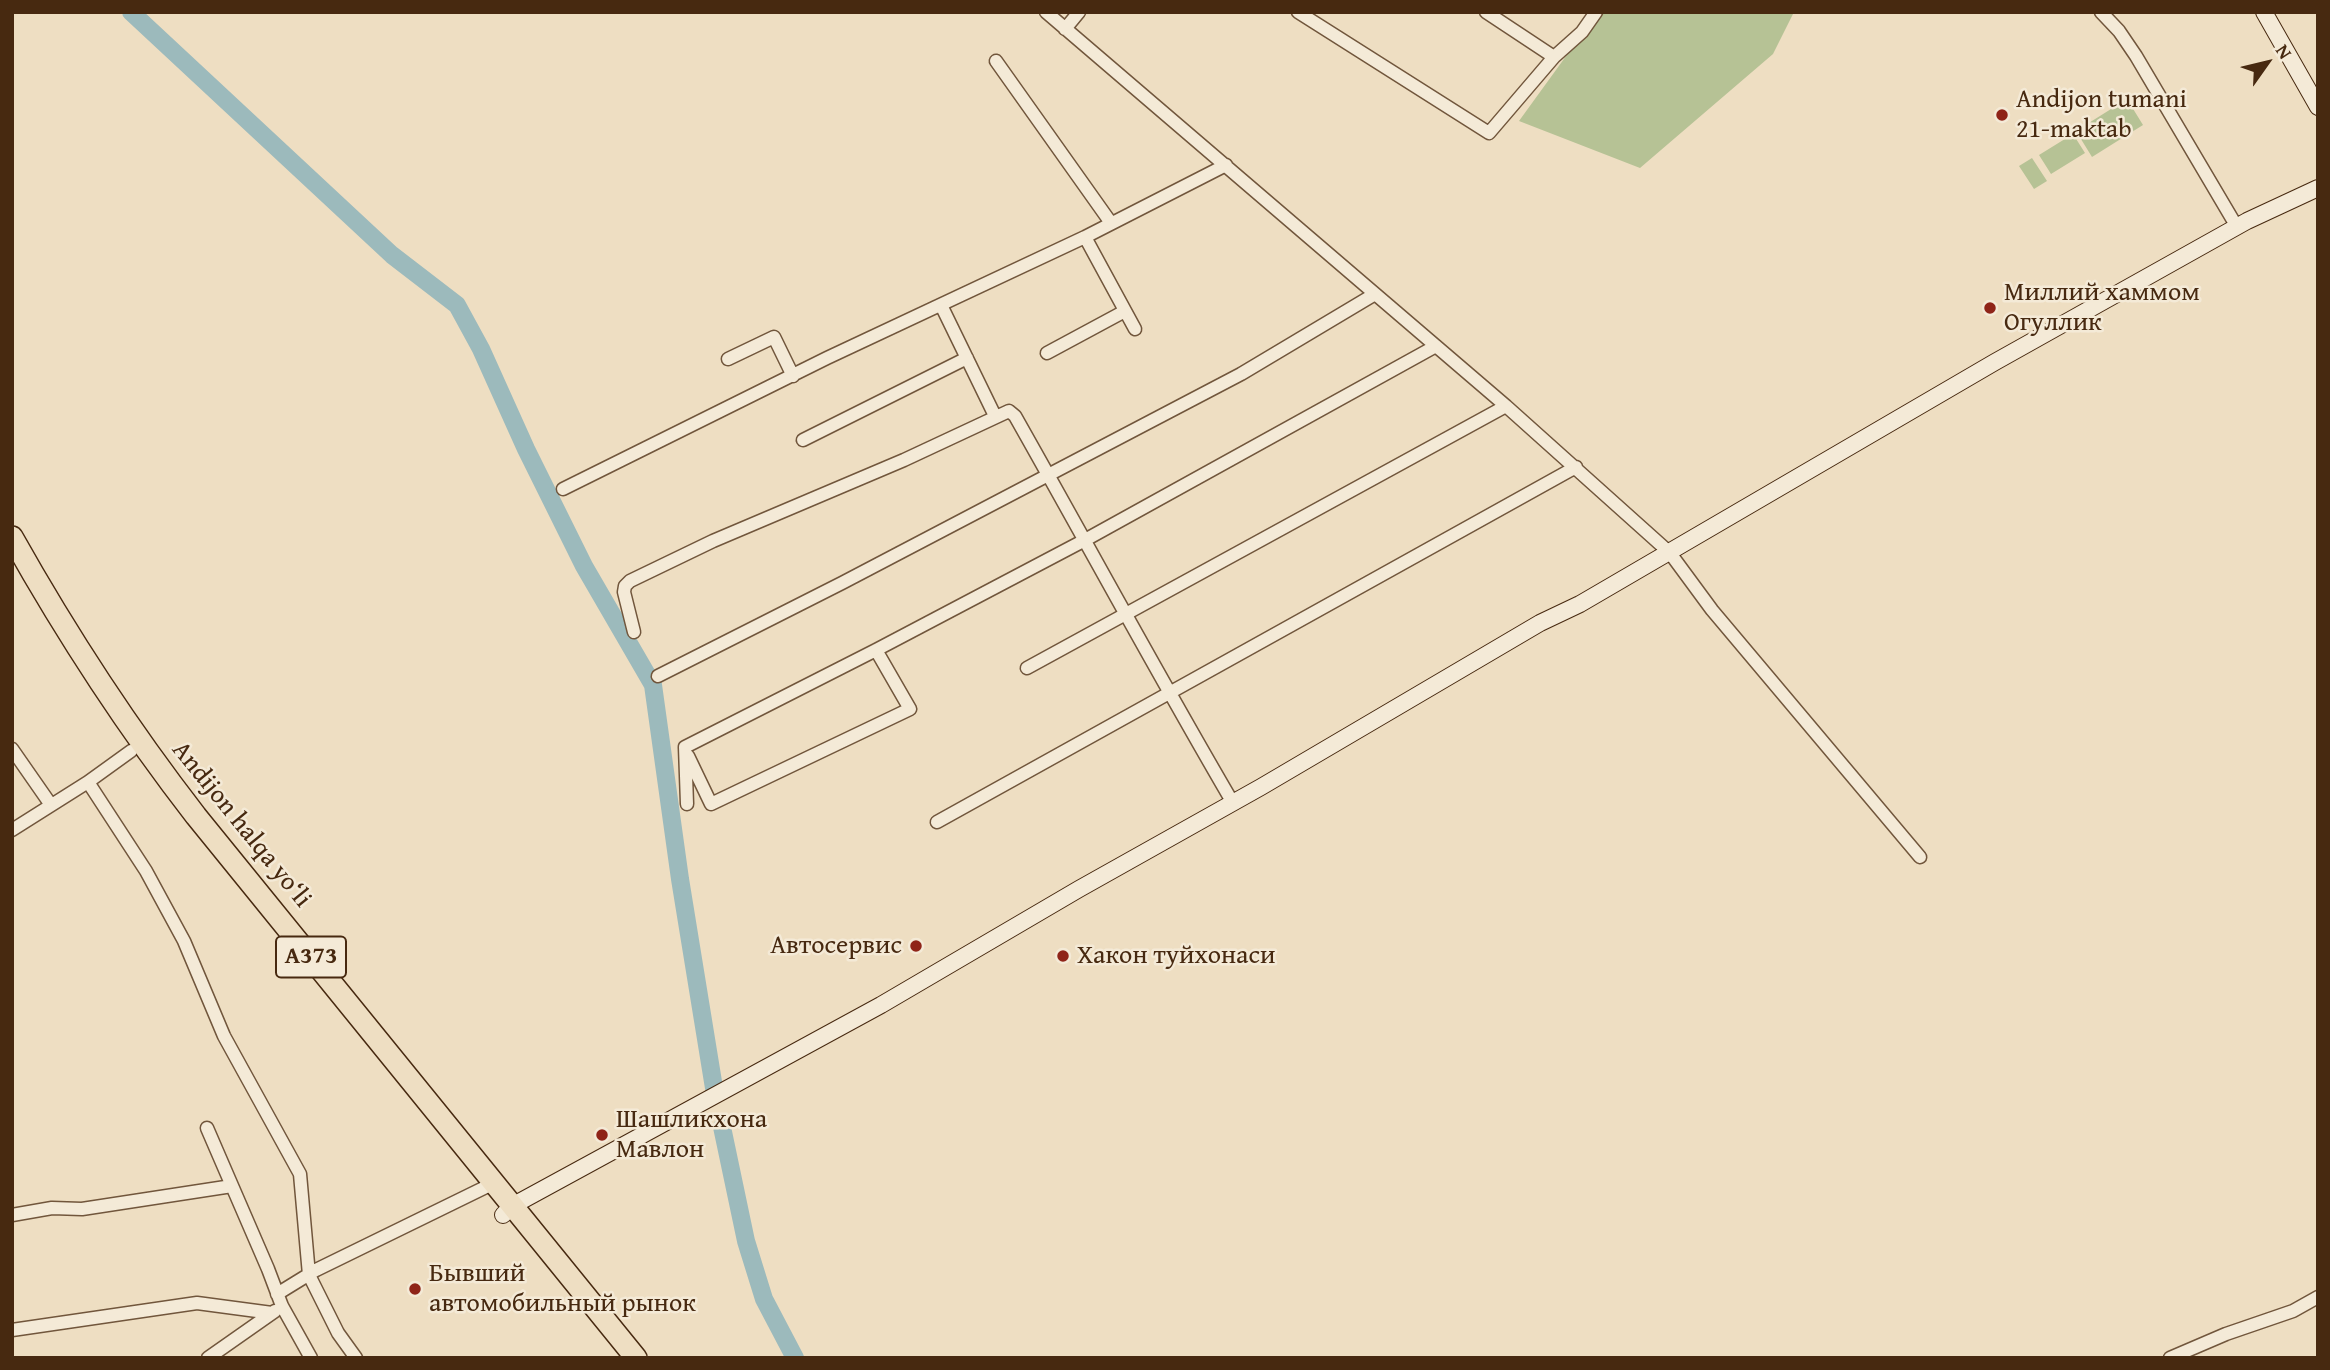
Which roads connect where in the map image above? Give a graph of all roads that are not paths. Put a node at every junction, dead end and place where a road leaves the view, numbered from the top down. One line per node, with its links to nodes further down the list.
1 (1046, 12): 8 (street)
2 (1079, 12): 8 (street)
3 (1298, 12): 9 (street)
4 (1486, 12): 9 (street)
5 (1596, 12): 9 (street)
6 (2101, 12): 15 (street)
7 (2264, 12): 11 (main road)
8 (1065, 29): 12 (street)
9 (1554, 57)
10 (996, 61): 14 (street)
11 (2318, 107)
12 (1226, 165): 14 (street); 17 (street)
13 (2318, 188): 15 (main road)
14 (1111, 223): 16 (street)
15 (2237, 227): 34 (main road)
16 (1085, 237): 18 (street); 19 (street)
17 (1375, 293): 21 (street); 30 (street)
18 (941, 305): 23 (street); 25 (street)
19 (1125, 311): 20 (street); 22 (street)
20 (1135, 329)
21 (1436, 346): 26 (street); 33 (street)
22 (1046, 353)
23 (967, 358): 27 (street); 28 (street)
24 (729, 359): 25 (street)
25 (793, 376): 31 (street)
26 (1506, 406): 29 (street); 36 (street)
27 (995, 416): 30 (street); 37 (street)
28 (803, 440)
29 (1576, 467): 34 (street); 41 (street)
30 (1048, 474): 33 (street); 40 (street)
31 (563, 489)
32 (12, 537): 54 (highway, Andijon halqa yo‘li / A373)
33 (1085, 540): 36 (street); 38 (street)
34 (1670, 553): 46 (main road); 51 (street)
35 (12, 563): 44 (highway, Andijon halqa yo‘li / A373)
36 (1127, 614): 39 (street); 41 (street)
37 (634, 632)
38 (876, 650): 43 (street); 43 (street)
39 (1027, 668)
40 (658, 676)
41 (1168, 693): 46 (street); 49 (street)
42 (12, 749): 47 (street)
43 (685, 749): 48 (street)
44 (131, 751): 45 (street); 54 (highway, Andijon halqa yo‘li / A373)
45 (88, 782): 47 (street); 57 (street)
46 (1233, 803): 55 (main road)
47 (51, 804): 50 (street)
48 (687, 804)
49 (937, 822)
50 (12, 830)
51 (1920, 857)
52 (207, 1128): 53 (street)
53 (232, 1185): 56 (street); 59 (street)
54 (487, 1186): 55 (highway, Andijon halqa yo‘li / A373); 57 (street)
55 (508, 1210): 64 (highway, Andijon halqa yo‘li / A373); 65 (highway, Andijon halqa yo‘li / A373)
56 (12, 1215)
57 (309, 1275): 59 (street); 63 (street)
58 (2318, 1297): 66 (street)
59 (277, 1305): 60 (street); 61 (street); 62 (street)
60 (12, 1330)
61 (208, 1358)
62 (310, 1358)
63 (356, 1358)
64 (619, 1358)
65 (636, 1358)
66 (2170, 1358)

